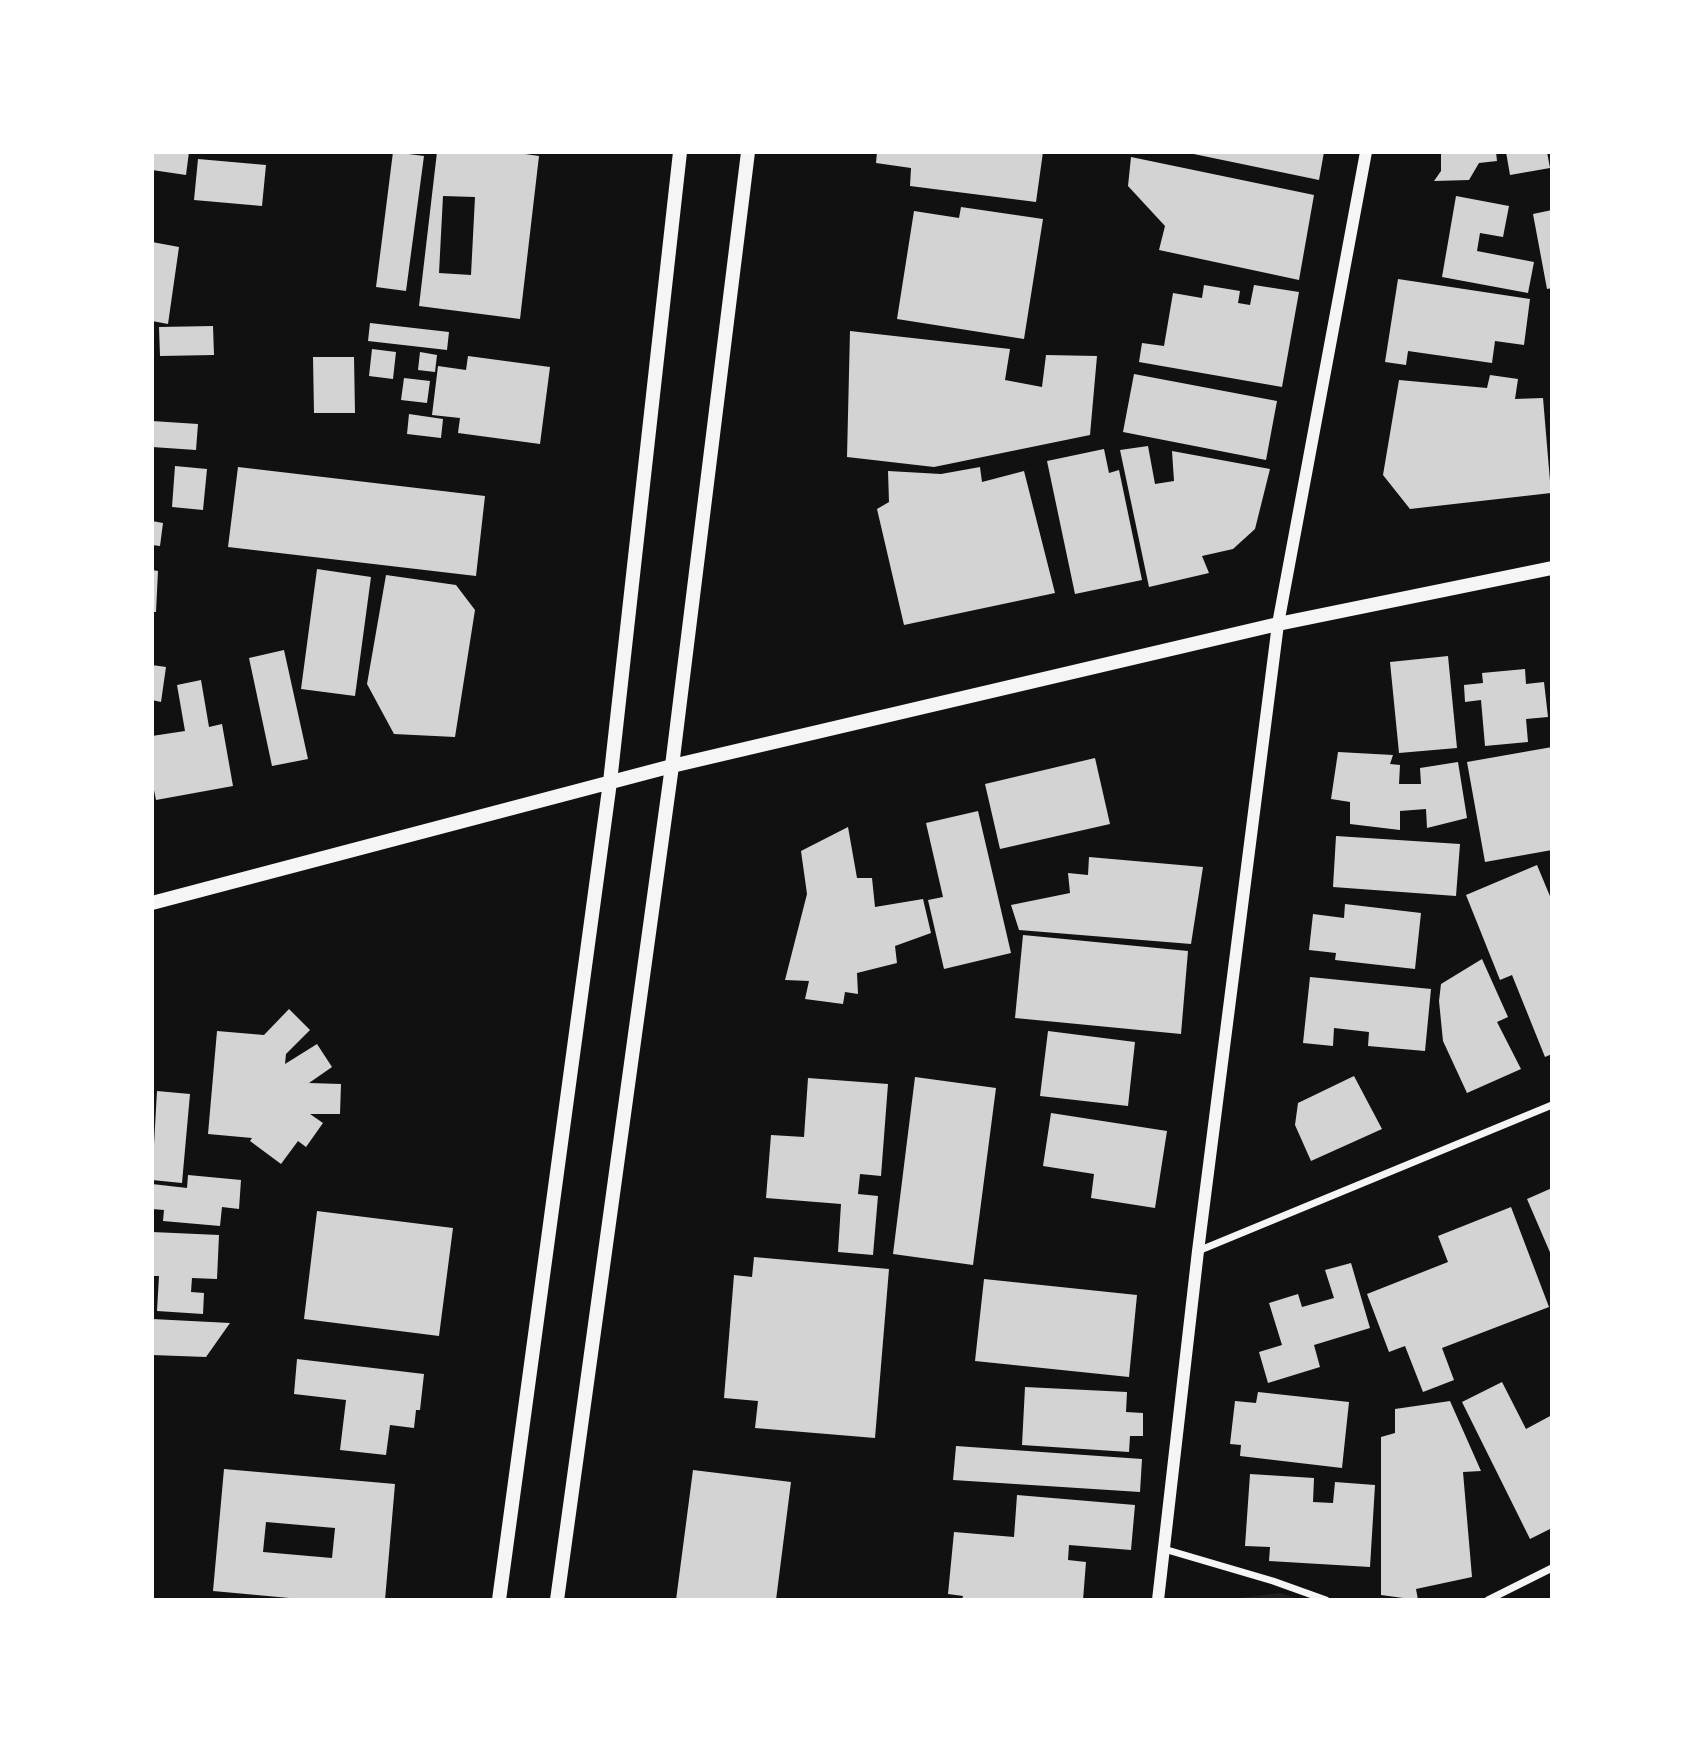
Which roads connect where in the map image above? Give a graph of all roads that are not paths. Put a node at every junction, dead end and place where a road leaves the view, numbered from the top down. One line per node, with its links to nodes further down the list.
1 (680, 152): 7 (main road)
2 (748, 152): 6 (main road)
3 (1366, 152): 5 (street)
4 (1552, 568): 5 (main road)
5 (1278, 624): 6 (main road); 10 (street)
6 (672, 765): 7 (main road); 14 (main road)
7 (610, 782): 8 (main road); 13 (main road)
8 (152, 903)
9 (1552, 1105): 10 (street)
10 (1198, 1251): 11 (street)
11 (1164, 1549): 15 (street); 16 (street)
12 (1552, 1568): 17 (street)
13 (499, 1600)
14 (557, 1600)
15 (1158, 1600)
16 (1326, 1600)
17 (1488, 1600)

